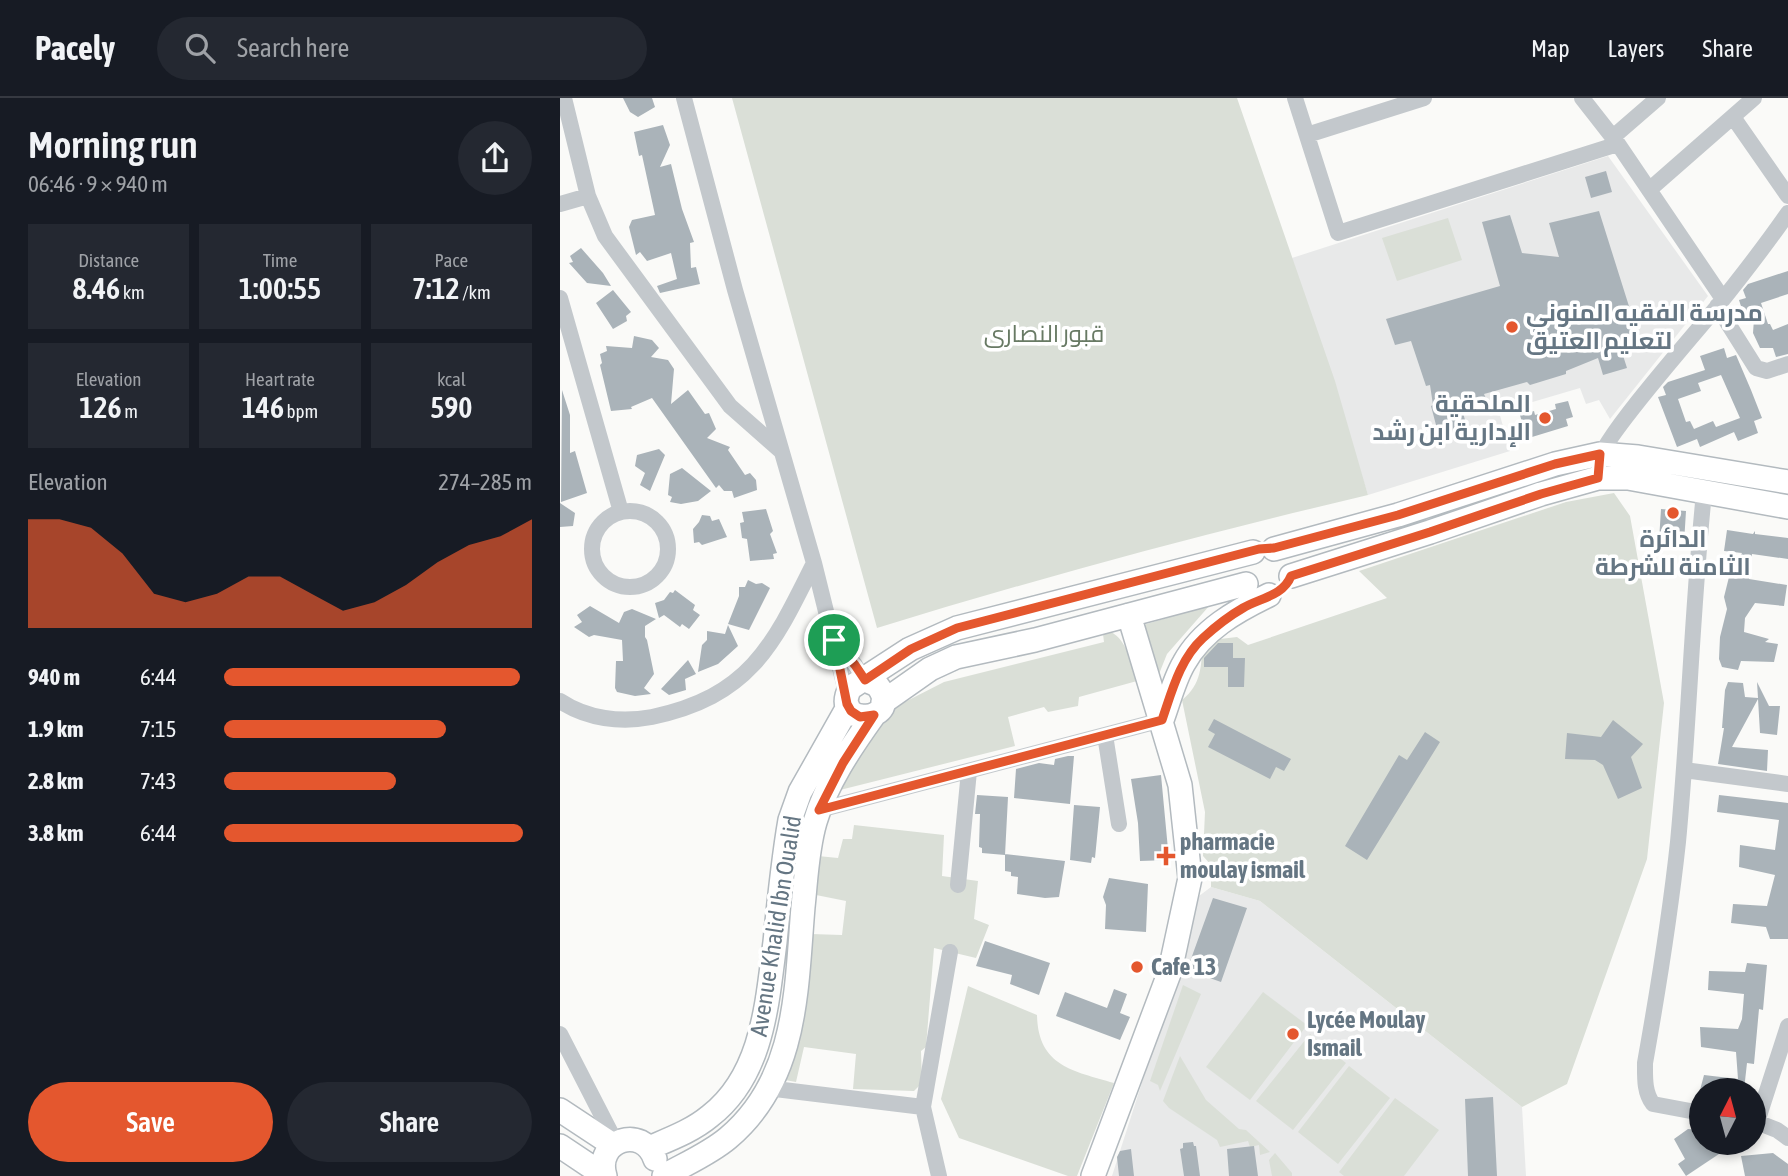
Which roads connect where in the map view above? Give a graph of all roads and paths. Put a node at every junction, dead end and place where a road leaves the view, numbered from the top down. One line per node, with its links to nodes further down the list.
1 (564, 98): 12 (street)
2 (684, 98): 19 (street)
3 (1295, 98): 9 (street)
4 (1424, 98): 9 (street)
5 (1582, 98): 10 (street)
6 (1658, 98): 10 (street)
7 (1754, 98): 8 (street)
8 (1733, 117): 11 (street); 13 (street)
9 (1307, 135): 10 (street)
10 (1615, 140): 11 (street)
11 (1649, 190): 17 (street)
12 (588, 196): 14 (street); 19 (street)
13 (1788, 196)
14 (560, 204)
15 (1788, 213): 17 (street)
16 (560, 298): 25 (street)
17 (1720, 302): 18 (street); 20 (street)
18 (1788, 364)
19 (781, 451): 27 (street)
20 (1600, 454): 21 (street); 22 (main road, Avenue Khalid Ibn Oualid); 26 (main road, Avenue Khalid Ibn Oualid)
21 (1598, 478): 23 (main road); 28 (main road)
22 (1788, 482)
23 (1704, 493): 24 (main road); 37 (street)
24 (1788, 507)
25 (621, 512): 25 (street)
26 (1264, 550): 28 (main road); 29 (main road); 32 (main road, Avenue Khalid Ibn Oualid)
27 (814, 563): 31 (street); 33 (street)
28 (1291, 576): 29 (main road)
29 (1255, 590): 30 (main road, Avenue Khalid Ibn Oualid); 35 (main road)
30 (1129, 615): 34 (main road, Avenue Khalid Ibn Oualid); 35 (main road)
31 (834, 640): 32 (street); 32 (street)
32 (856, 691): 34 (main road); 34 (main road); 55 (main road, Avenue Khalid Ibn Oualid)
33 (560, 701)
34 (879, 708): 40 (main road, Avenue Khalid Ibn Oualid)
35 (1160, 713): 36 (street); 60 (main road)
36 (1105, 735): 38 (street); 41 (street)
37 (1684, 770): 39 (street); 50 (street)
38 (969, 771): 40 (street); 42 (street)
39 (1788, 784)
40 (819, 810): 46 (main road, Avenue Khalid Ibn Oualid)
41 (1119, 824)
42 (958, 884)
43 (950, 952): 48 (street)
44 (1788, 1027): 47 (street)
45 (560, 1034): 53 (street)
46 (767, 1088): 48 (street); 58 (main road, Avenue Khalid Ibn Oualid)
47 (1766, 1090)
48 (923, 1107): 59 (street)
49 (560, 1110): 53 (main road)
50 (1689, 1111)
51 (1766, 1127): 52 (street)
52 (1788, 1138)
53 (614, 1144): 55 (main road); 56 (main road)
54 (560, 1146): 56 (main road)
55 (649, 1148): 57 (main road)
56 (605, 1176)
57 (654, 1176)
58 (664, 1176)
59 (939, 1176)
60 (1093, 1176)

